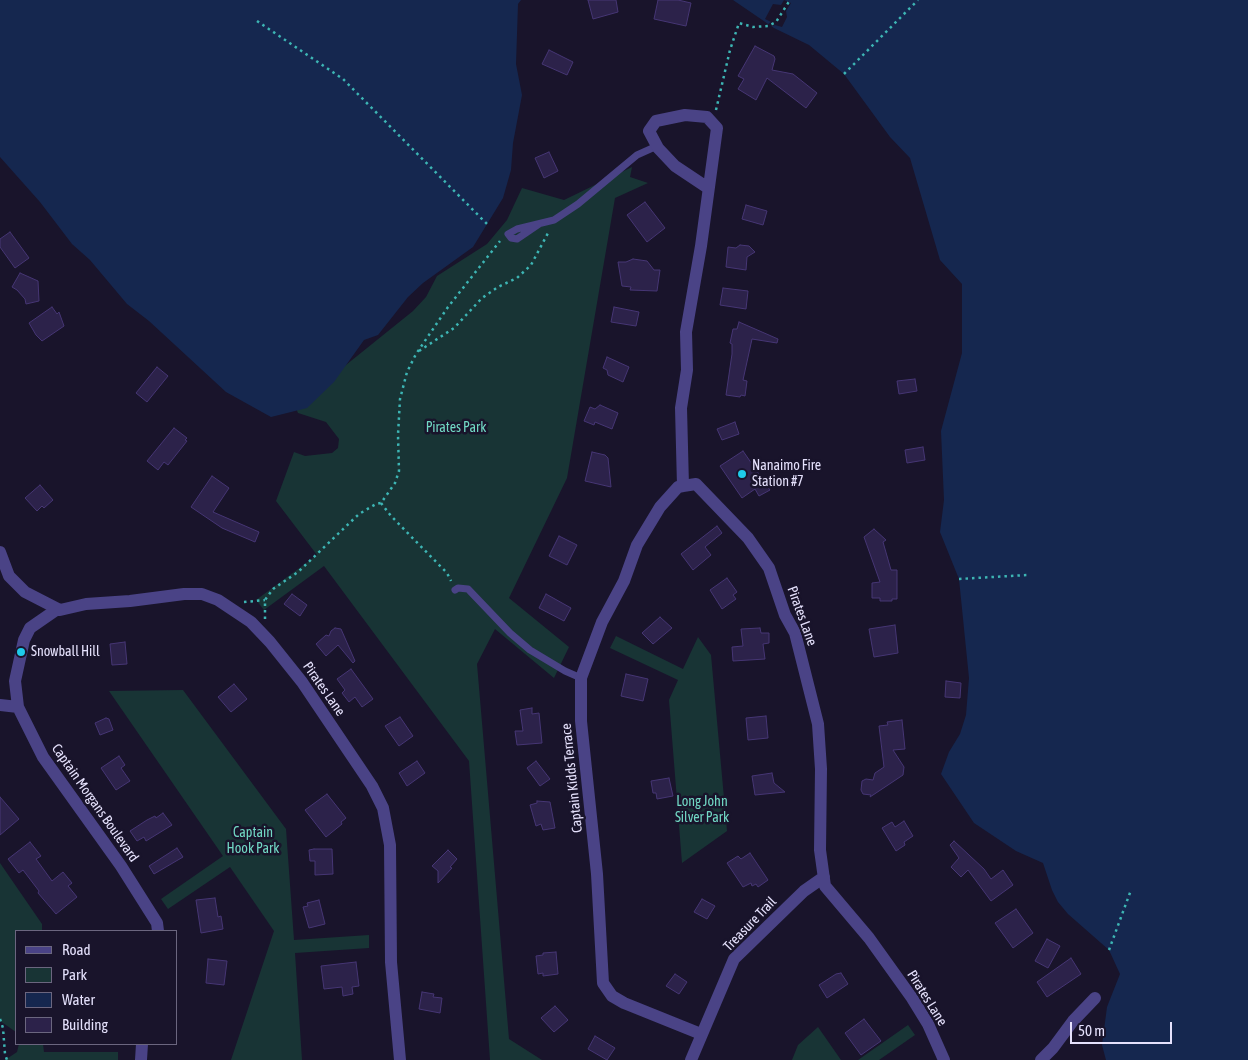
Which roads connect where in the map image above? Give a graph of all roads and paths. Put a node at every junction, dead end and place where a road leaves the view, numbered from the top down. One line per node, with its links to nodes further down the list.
1 (918, 0): 4 (path)
2 (790, 1): 5 (path)
3 (257, 21): 9 (path)
4 (844, 74)
5 (713, 124): 6 (street); 7 (street)
6 (657, 146): 7 (street); 8 (lane)
7 (708, 188): 12 (street)
8 (554, 220): 10 (lane); 11 (path)
9 (487, 224)
10 (508, 234): 11 (path)
11 (416, 354): 13 (path)
12 (683, 486): 20 (street, Captain Kidds Terrace); 23 (street, Pirates Lane)
13 (381, 502): 17 (path); 19 (path)
14 (0, 552): 18 (street)
15 (1028, 575): 16 (path)
16 (959, 579)
17 (457, 589): 20 (lane)
18 (60, 610): 19 (street, Pirates Lane); 22 (street, Captain Morgans Boulevard)
19 (266, 638): 33 (street, Pirates Lane)
20 (581, 678): 29 (street, Captain Kidds Terrace)
21 (0, 705): 22 (street)
22 (18, 707): 25 (street, Captain Morgans Boulevard)
23 (824, 877): 29 (street, Treasure Trail); 35 (street, Pirates Lane)
24 (1131, 890): 26 (path)
25 (158, 930)
26 (1109, 950)
27 (1095, 998): 36 (street)
28 (0, 1018): 31 (path)
29 (701, 1034): 34 (street, Treasure Trail)
30 (142, 1045): 32 (street)
31 (7, 1060)
32 (141, 1060)
33 (400, 1060)
34 (691, 1060)
35 (944, 1060)
36 (1041, 1060)

